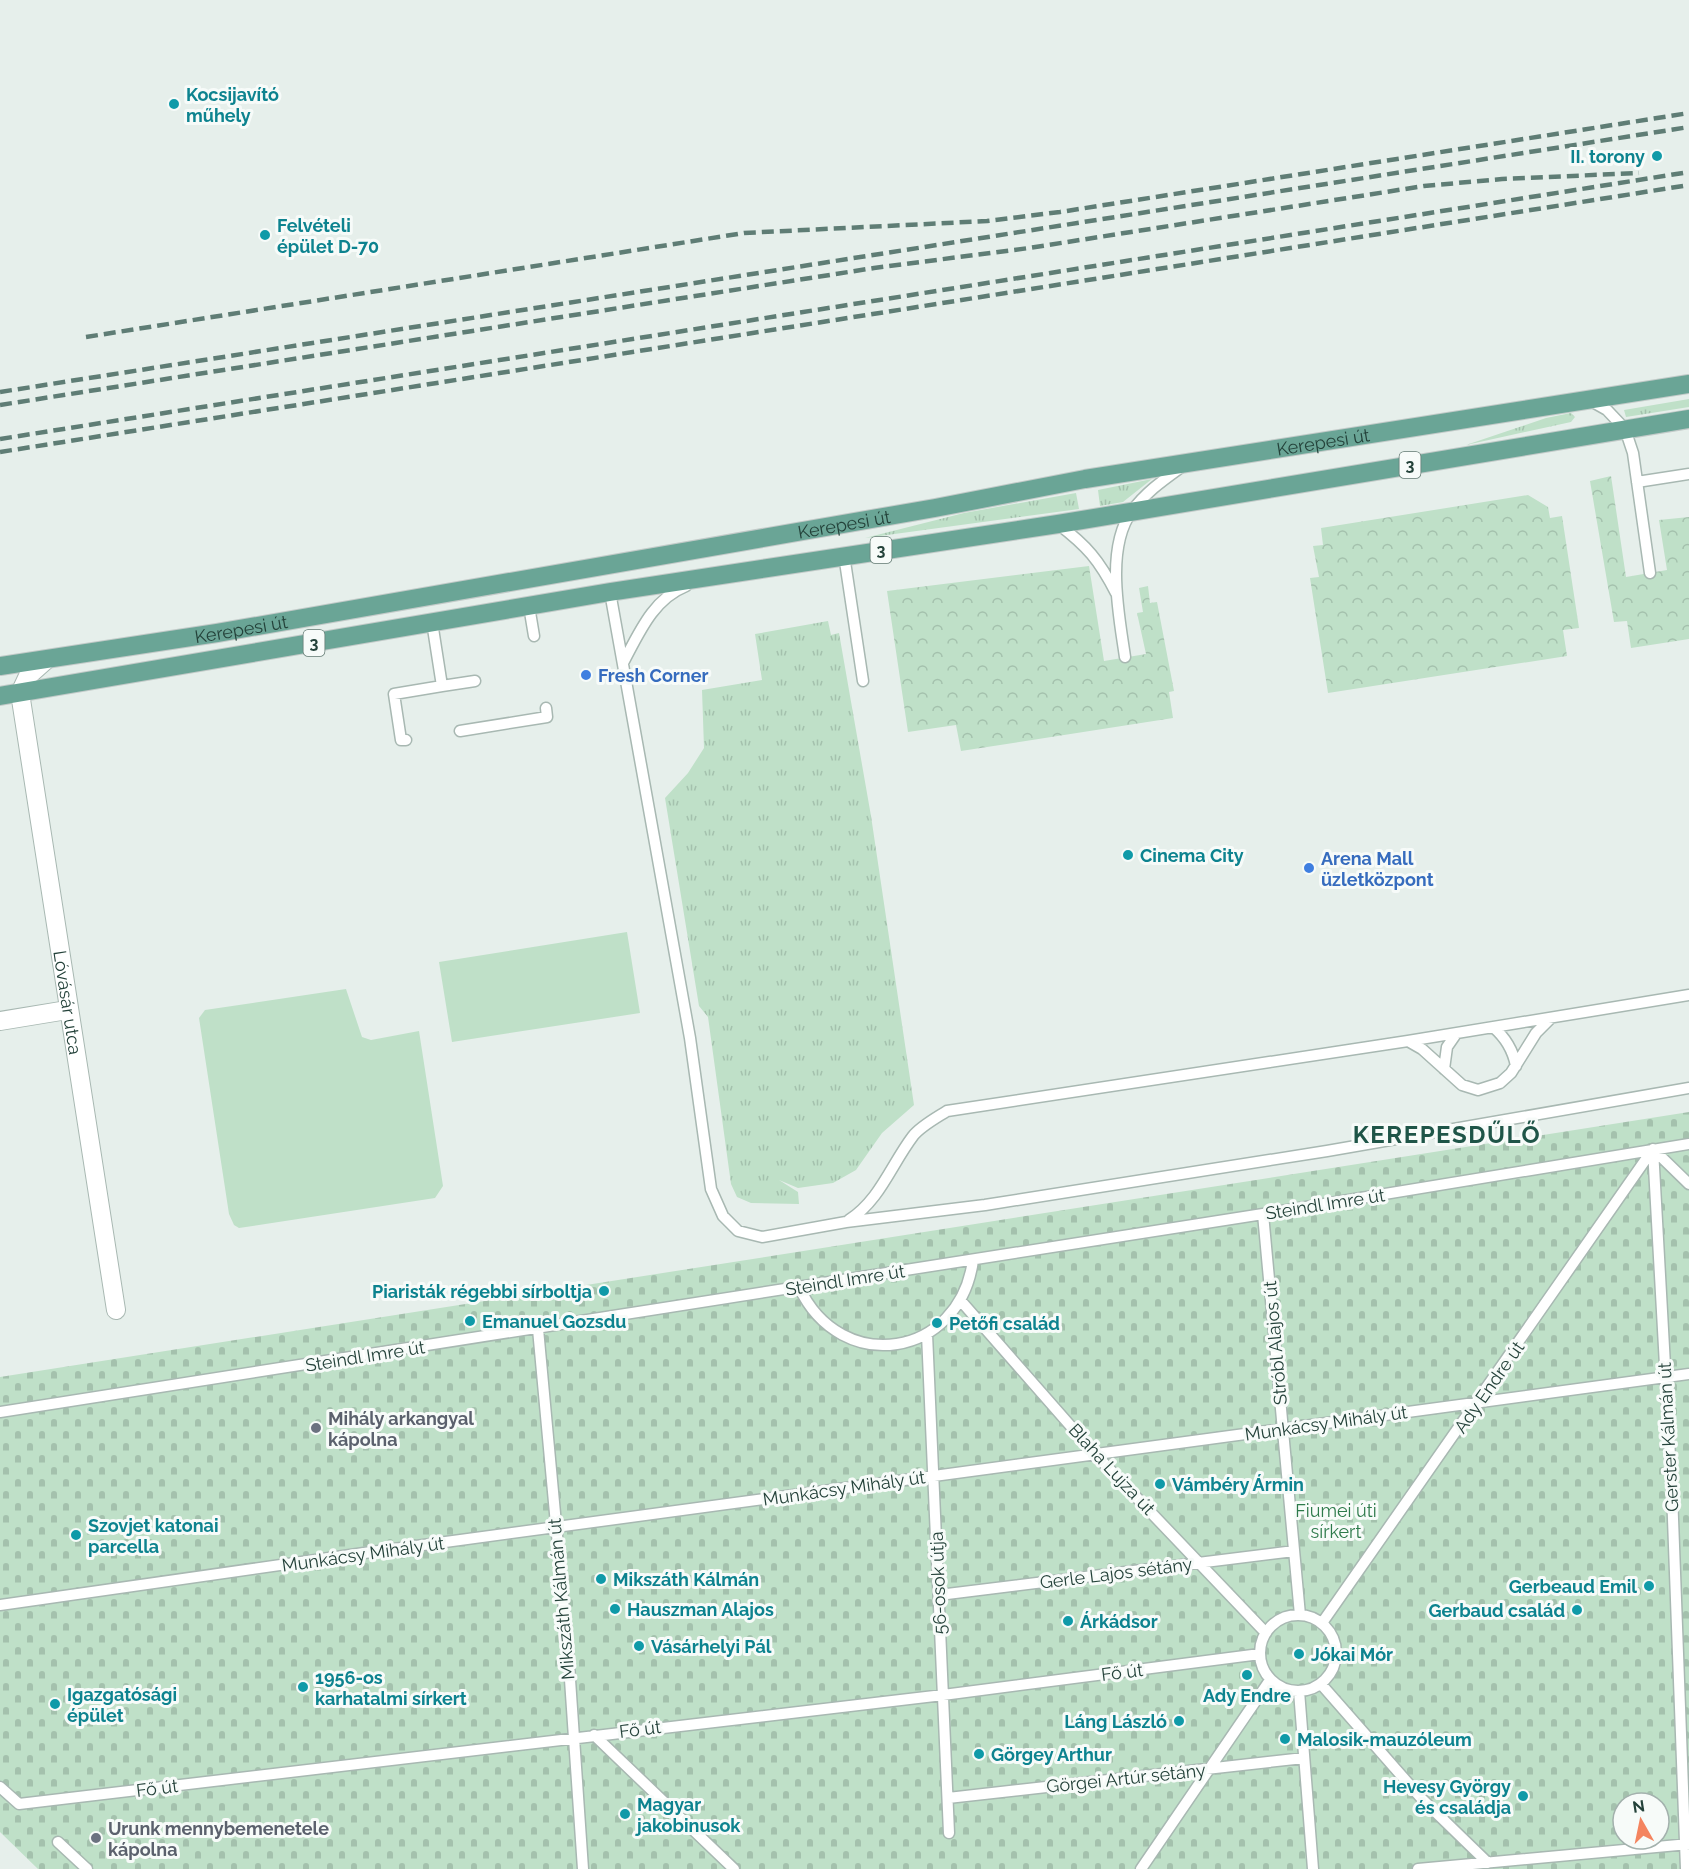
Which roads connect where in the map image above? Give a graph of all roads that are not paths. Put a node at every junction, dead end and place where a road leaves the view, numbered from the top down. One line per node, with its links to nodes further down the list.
1 (1689, 384): 2 (main road, Kerepesi út / 3)
2 (1588, 400): 4 (lane); 5 (main road, Kerepesi út / 3)
3 (1689, 419): 4 (main road, Kerepesi út / 3)
4 (1625, 429): 7 (lane); 8 (main road, Kerepesi út / 3)
5 (1185, 464): 8 (lane); 19 (main road, Kerepesi út / 3)
6 (1689, 474): 7 (lane)
7 (1637, 482): 11 (lane)
8 (1130, 512): 9 (main road, Kerepesi út / 3); 14 (lane)
9 (1058, 524): 10 (main road, Kerepesi út / 3); 14 (lane)
10 (844, 555): 12 (main road, Kerepesi út / 3); 23 (lane)
11 (1650, 573)
12 (705, 578): 13 (main road, Kerepesi út / 3); 20 (lane)
13 (610, 592): 15 (main road, Kerepesi út / 3); 20 (lane)
14 (1116, 593): 18 (lane)
15 (529, 606): 16 (main road, Kerepesi út / 3); 17 (lane)
16 (432, 622): 24 (lane); 25 (main road, Kerepesi út / 3)
17 (534, 636)
18 (1125, 657)
19 (46, 660): 21 (main road, Kerepesi út / 3); 25 (street)
20 (623, 663): 44 (lane)
21 (0, 666)
22 (475, 681): 24 (lane)
23 (863, 681)
24 (442, 686): 29 (lane)
25 (20, 693): 26 (main road, Kerepesi út / 3); 31 (street, Lóvásár utca)
26 (0, 696)
27 (546, 708): 28 (lane)
28 (460, 731)
29 (404, 740)
30 (1689, 995): 32 (lane)
31 (67, 1010): 33 (street); 48 (street, Lóvásár utca)
32 (1551, 1018): 34 (lane); 37 (lane)
33 (0, 1021)
34 (1493, 1027): 35 (lane); 37 (lane)
35 (1456, 1034): 36 (lane); 38 (lane)
36 (1408, 1041): 38 (lane); 44 (lane)
37 (1516, 1066): 38 (lane)
38 (1444, 1069)
39 (1689, 1088): 44 (lane)
40 (1689, 1144): 41 (lane, Steindl Imre út)
41 (1653, 1149): 42 (lane); 43 (lane, Steindl Imre út); 52 (lane, Gerster Kálmán út); 53 (lane, Ady Endre út)
42 (1689, 1184)
43 (1263, 1214): 45 (lane, Steindl Imre út); 55 (lane, Stróbl Alajos út)
44 (846, 1222)
45 (973, 1260): 46 (lane, Steindl Imre út); 47 (lane)
46 (799, 1287): 49 (lane, Steindl Imre út); 50 (lane)
47 (961, 1301): 50 (lane); 56 (lane, Blaha Lujza út)
48 (116, 1310)
49 (538, 1329): 54 (lane, Steindl Imre út); 58 (lane, Mikszáth Kálmán út)
50 (927, 1334): 57 (lane, 56-osok útja)
51 (1689, 1374): 52 (lane, Munkácsy Mihály út)
52 (1664, 1377): 53 (lane, Munkácsy Mihály út); 79 (lane, Gerster Kálmán út)
53 (1478, 1403): 55 (lane, Munkácsy Mihály út); 64 (lane, Ady Endre út)
54 (0, 1412)
55 (1283, 1429): 56 (lane, Munkácsy Mihály út); 59 (lane, Stróbl Alajos út)
56 (1096, 1455): 57 (lane, Munkácsy Mihály út); 60 (lane, Blaha Lujza út)
57 (933, 1476): 58 (lane, Munkácsy Mihály út); 61 (lane, 56-osok útja)
58 (555, 1527): 62 (lane, Munkácsy Mihály út); 72 (lane, Mikszáth Kálmán út)
59 (1294, 1551): 60 (lane, Gerle Lajos sétány); 63 (lane, Stróbl Alajos út)
60 (1201, 1562): 61 (lane, Gerle Lajos sétány); 65 (lane, Blaha Lujza út)
61 (939, 1595): 70 (lane, 56-osok útja)
62 (0, 1605)
63 (1300, 1615): 64 (lane); 65 (lane)
64 (1322, 1623): 68 (lane)
65 (1266, 1633): 66 (lane)
66 (1260, 1654): 67 (lane); 70 (lane, Fő út)
67 (1270, 1680): 69 (lane); 74 (lane)
68 (1321, 1684): 69 (lane); 80 (lane)
69 (1299, 1691): 73 (lane)
70 (943, 1695): 71 (lane, Fő út); 76 (lane, 56-osok útja)
71 (594, 1735): 72 (lane, Fő út); 83 (lane)
72 (572, 1737): 75 (lane, Fő út); 82 (lane, Mikszáth Kálmán út)
73 (1304, 1758): 74 (lane, Görgei Artúr sétány); 85 (lane)
74 (1209, 1769): 76 (lane, Görgei Artúr sétány); 84 (lane)
75 (0, 1786)
76 (948, 1798): 77 (lane, 56-osok útja)
77 (949, 1833)
78 (58, 1842): 81 (lane)
79 (1687, 1845): 80 (lane); 87 (lane, Gerster Kálmán út)
80 (1488, 1863): 86 (lane)
81 (87, 1869)
82 (583, 1869)
83 (734, 1869)
84 (1141, 1869)
85 (1313, 1869)
86 (1418, 1869)
87 (1686, 1869)

